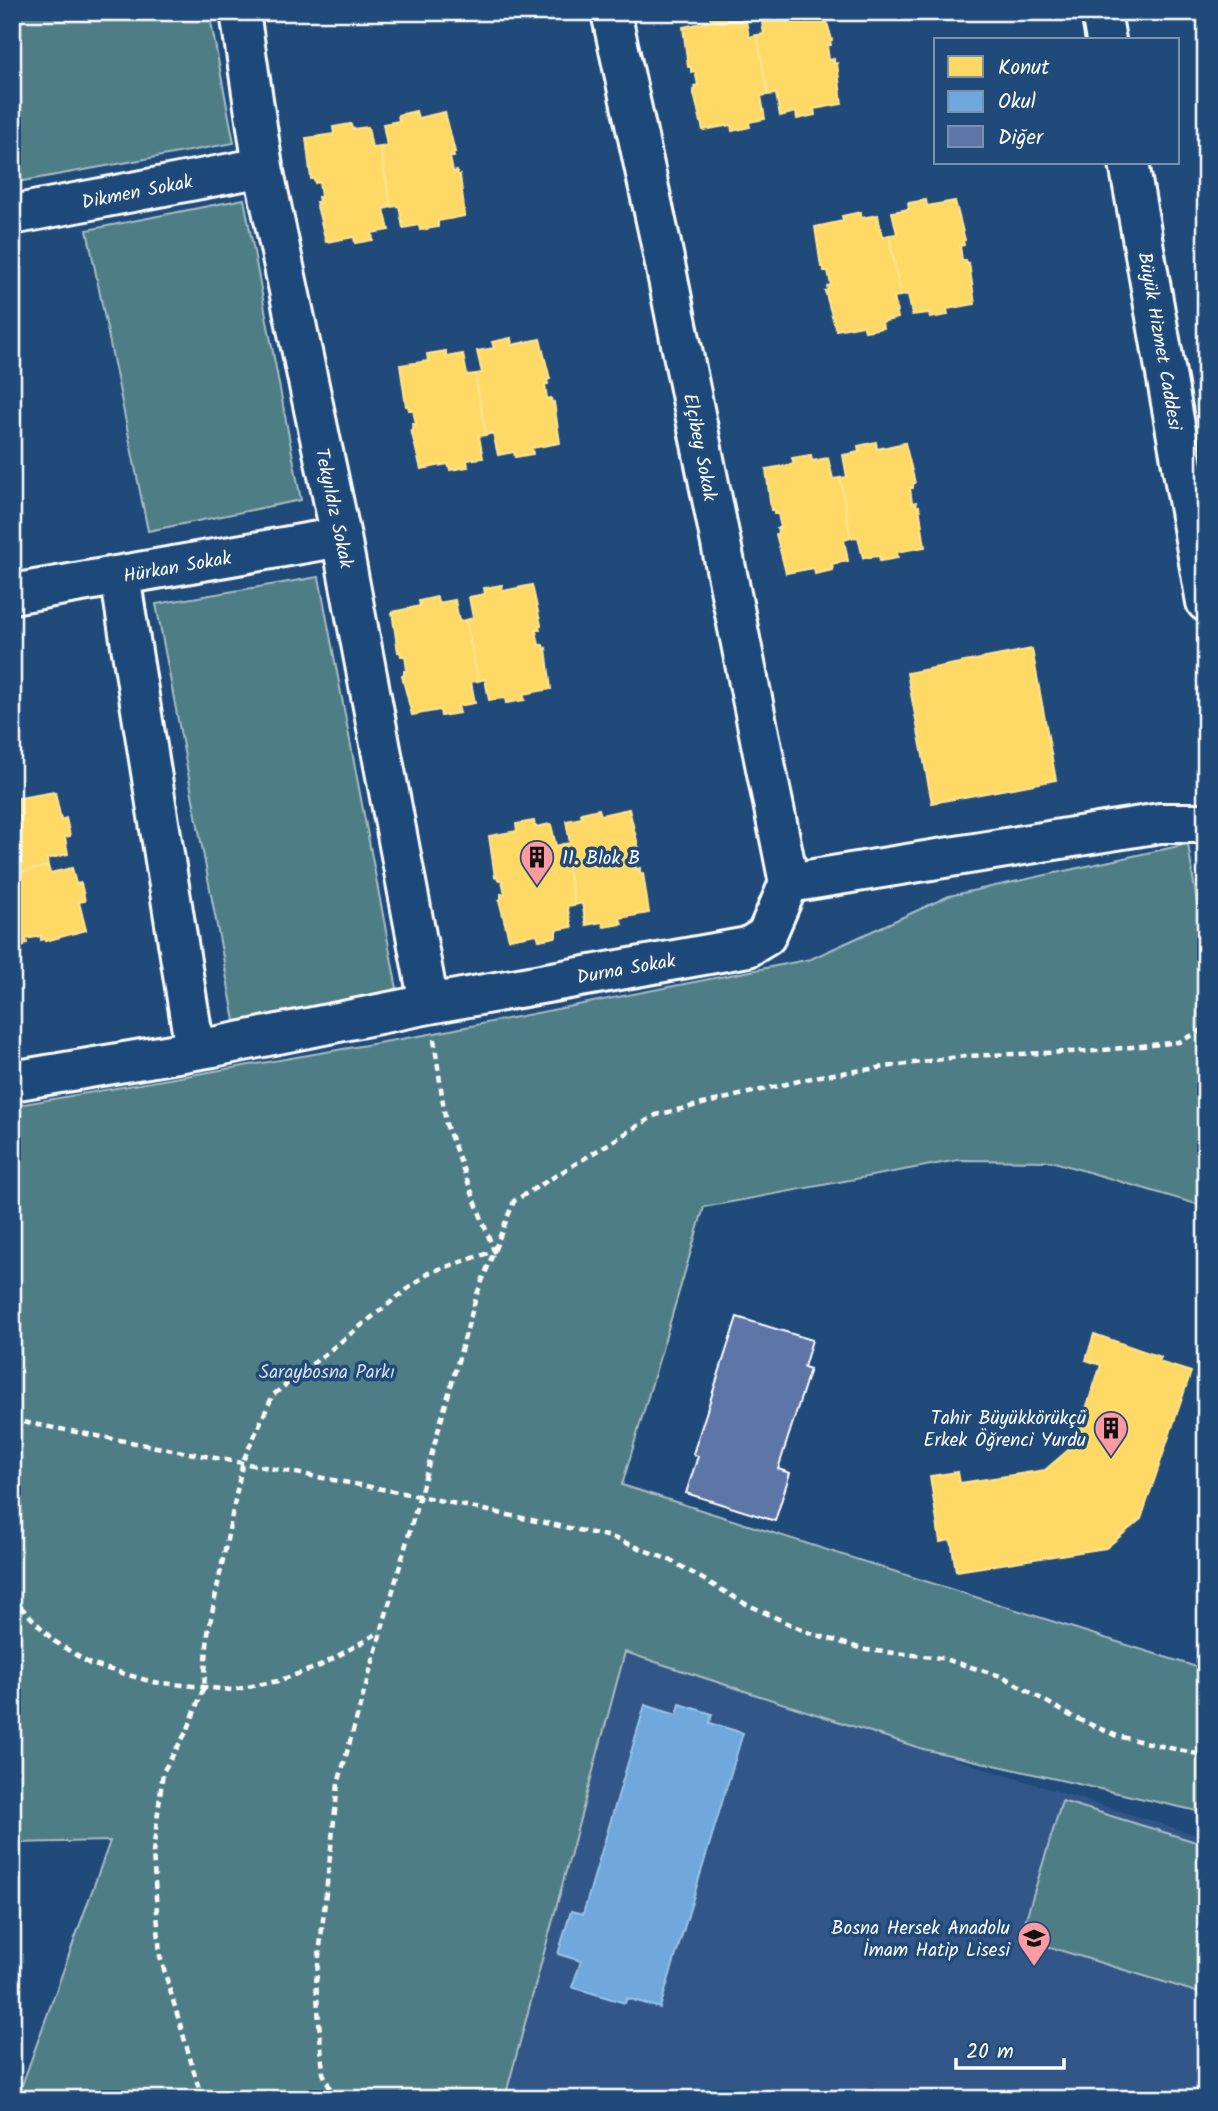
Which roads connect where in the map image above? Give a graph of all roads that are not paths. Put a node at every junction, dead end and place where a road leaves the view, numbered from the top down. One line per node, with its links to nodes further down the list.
1 (240, 12): 6 (street, Tekyıldız Sokak)
2 (611, 12): 13 (street, Elçibey Sokak)
3 (1101, 12): 4 (street)
4 (1106, 38)
5 (1129, 164): 11 (street, Büyük Hizmet Caddesi)
6 (263, 167): 7 (street, Dikmen Sokak); 8 (street, Tekyıldız Sokak)
7 (12, 215)
8 (341, 537): 9 (street, Hürkan Sokak); 14 (street, Tekyıldız Sokak)
9 (120, 576): 10 (street, Hürkan Sokak); 15 (street)
10 (12, 594)
11 (1206, 602)
12 (1206, 823): 13 (street)
13 (789, 883): 14 (street, Durna Sokak)
14 (429, 1004): 15 (street, Durna Sokak)
15 (195, 1050): 16 (street, Durna Sokak)
16 (12, 1081)

